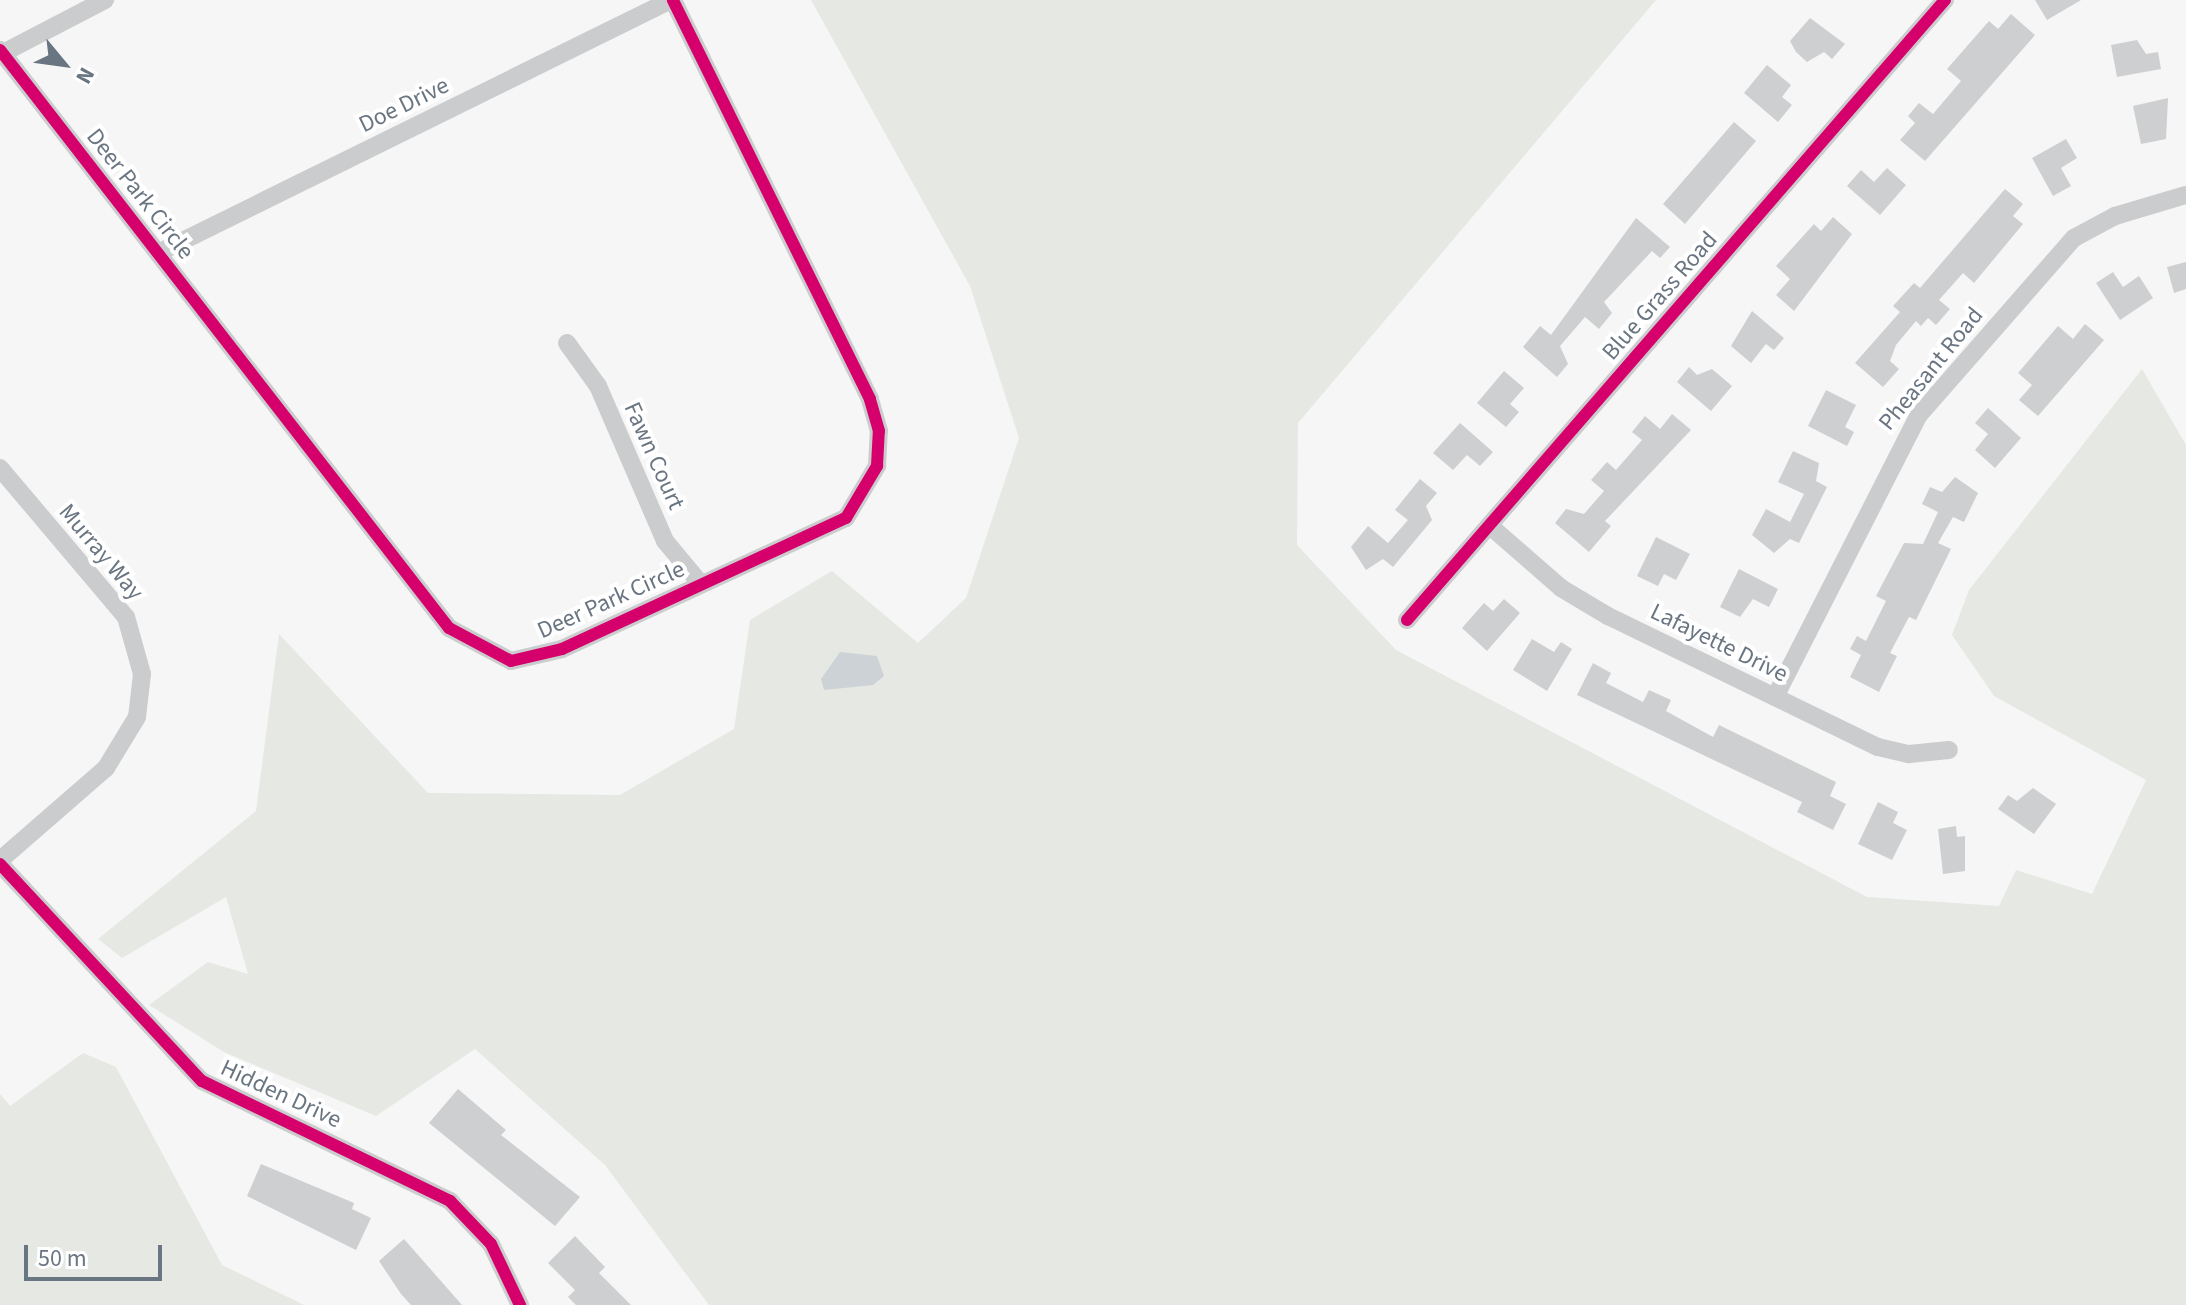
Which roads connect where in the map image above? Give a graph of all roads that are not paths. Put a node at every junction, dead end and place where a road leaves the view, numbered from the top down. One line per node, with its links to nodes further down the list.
1 (105, 0): 4 (street, Deer Park Circle)
2 (672, 0): 6 (street, Doe Drive); 10 (street, Deer Park Circle)
3 (1945, 0): 9 (street, Blue Grass Road)
4 (1, 51): 6 (street, Deer Park Circle)
5 (2186, 195): 12 (street, Pheasant Road)
6 (158, 253): 10 (street, Deer Park Circle)
7 (567, 343): 10 (street, Fawn Court)
8 (0, 468): 14 (street, Murray Way)
9 (1490, 526): 11 (street, Blue Grass Road); 12 (street, Lafayette Drive)
10 (701, 584)
11 (1407, 620)
12 (1775, 697): 13 (street, Lafayette Drive)
13 (1949, 750)
14 (0, 862): 15 (street, Hidden Drive)
15 (520, 1305)

